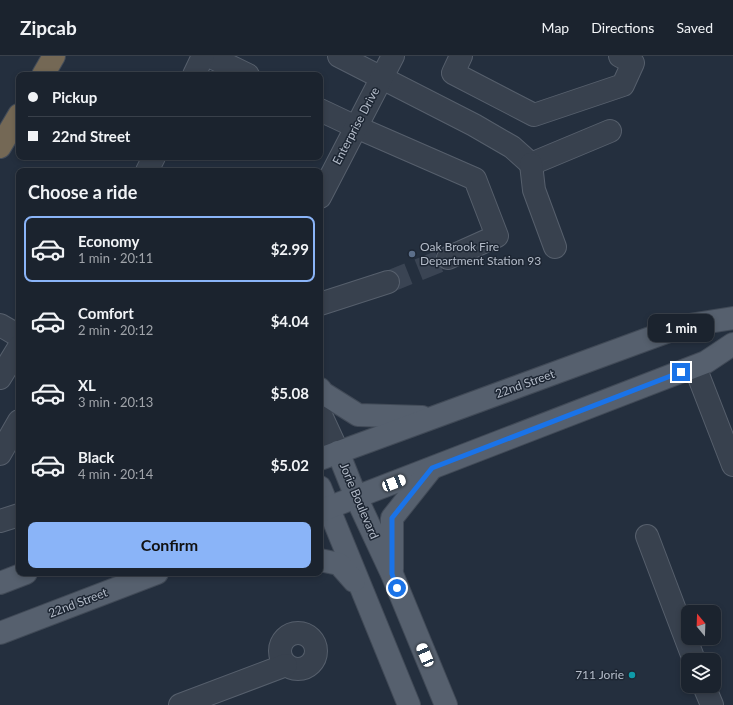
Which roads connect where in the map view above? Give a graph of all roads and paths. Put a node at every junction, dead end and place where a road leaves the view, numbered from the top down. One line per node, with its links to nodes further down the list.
1 (54, 56): 8 (highway)
2 (203, 56): 9 (street)
3 (209, 56): 10 (street)
4 (339, 56): 11 (street)
5 (393, 56): 11 (street, Enterprise Drive)
6 (461, 56): 7 (street)
7 (620, 56)
8 (45, 72)
9 (195, 72)
10 (242, 72)
11 (382, 77): 14 (street, Enterprise Drive); 17 (street)
12 (323, 111): 14 (street)
13 (16, 120): 16 (highway)
14 (356, 127): 18 (street, Enterprise Drive); 20 (street)
15 (610, 131): 17 (street)
16 (0, 147)
17 (532, 164): 19 (street)
18 (323, 191)
19 (555, 247)
20 (448, 258)
21 (388, 282): 22 (street)
22 (323, 303)
23 (733, 318): 31 (main road, 22nd Street)
24 (0, 325): 25 (street)
25 (16, 334)
26 (733, 344): 28 (main road)
27 (16, 352): 29 (street)
28 (695, 367): 36 (street); 37 (main road)
29 (0, 378)
30 (323, 393): 31 (main road)
31 (433, 418): 35 (main road, 22nd Street)
32 (16, 426): 34 (street)
33 (323, 427): 35 (street)
34 (0, 454)
35 (329, 456): 38 (main road, Jorie Boulevard)
36 (733, 465)
37 (432, 468): 38 (main road); 44 (main road)
38 (356, 497): 39 (main road); 44 (main road, Jorie Boulevard)
39 (324, 510): 48 (main road)
40 (16, 516): 41 (street)
41 (0, 521)
42 (647, 536): 50 (street)
43 (323, 561): 48 (main road)
44 (392, 574): 55 (main road, Jorie Boulevard)
45 (18, 576): 47 (main road)
46 (149, 576): 49 (main road, 22nd Street)
47 (0, 583)
48 (361, 589): 54 (main road)
49 (0, 633)
50 (691, 653)
51 (286, 665): 53 (street)
52 (707, 693): 56 (street)
53 (180, 705)
54 (409, 705)
55 (446, 705)
56 (712, 705)

